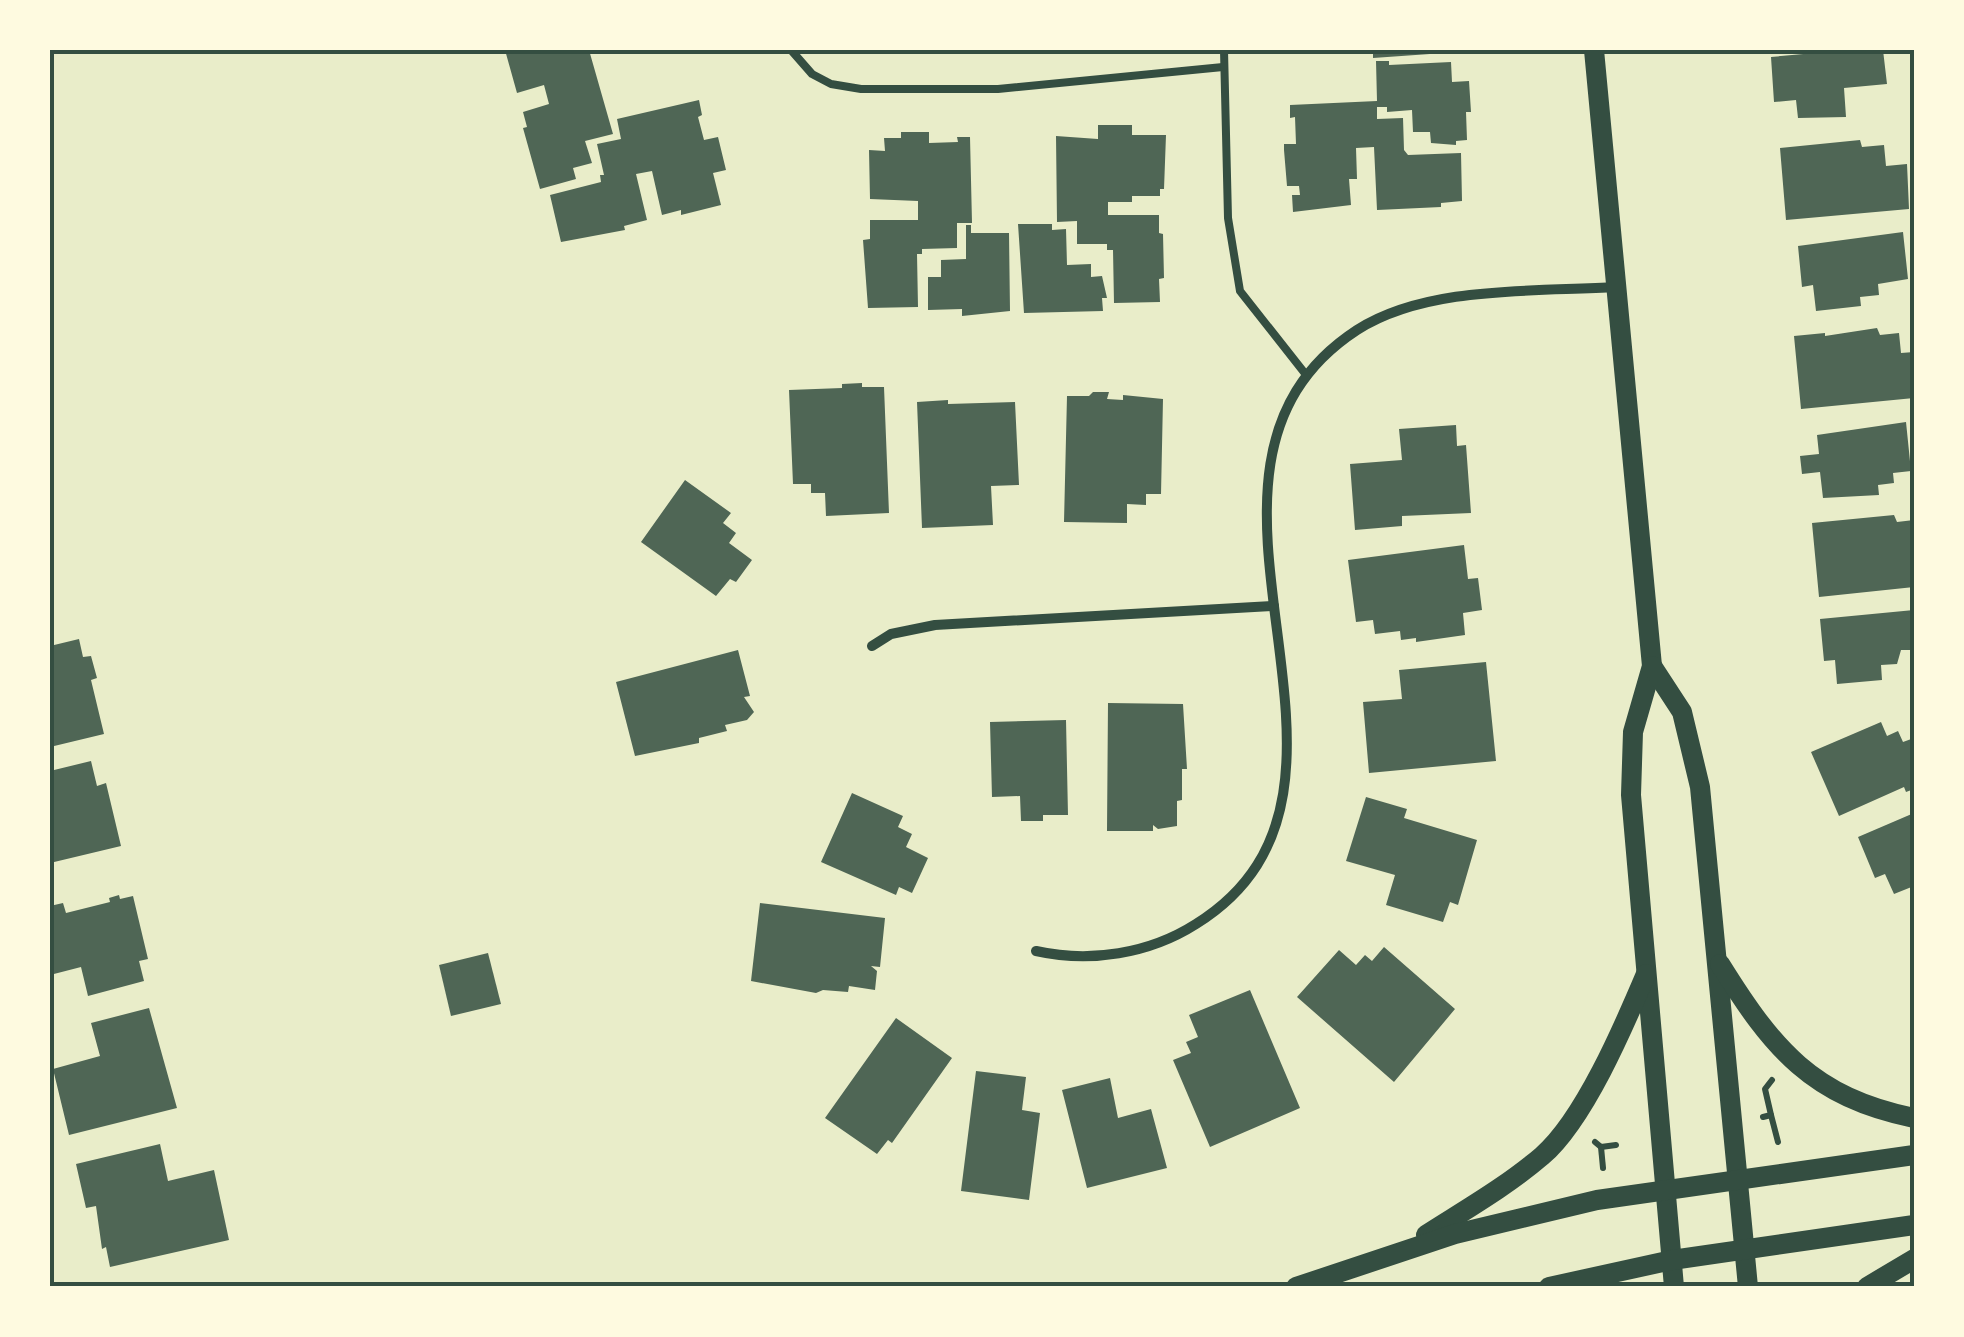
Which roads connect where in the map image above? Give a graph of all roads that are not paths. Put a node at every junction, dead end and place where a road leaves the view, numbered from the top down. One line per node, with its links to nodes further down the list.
1 (791, 50): 4 (lane)
2 (1224, 50): 4 (lane)
3 (1594, 50): 5 (main road)
4 (1223, 67): 6 (lane)
5 (1616, 287): 6 (street); 9 (main road)
6 (1307, 376): 7 (street)
7 (1274, 606): 8 (street); 10 (street)
8 (872, 646)
9 (1652, 666): 11 (main road); 12 (main road)
10 (1036, 951)
11 (1717, 960): 13 (main road); 15 (main road)
12 (1647, 972): 16 (main road); 18 (main road)
13 (1914, 1118)
14 (1914, 1155): 15 (main road)
15 (1738, 1178): 16 (main road); 19 (main road)
16 (1666, 1188): 18 (main road); 21 (main road)
17 (1914, 1225): 19 (main road)
18 (1406, 1248): 22 (main road)
19 (1744, 1250): 21 (main road); 25 (main road)
20 (1914, 1258): 26 (main road)
21 (1672, 1260): 23 (main road); 24 (main road)
22 (1296, 1287)
23 (1550, 1287)
24 (1674, 1287)
25 (1748, 1287)
26 (1867, 1287)

